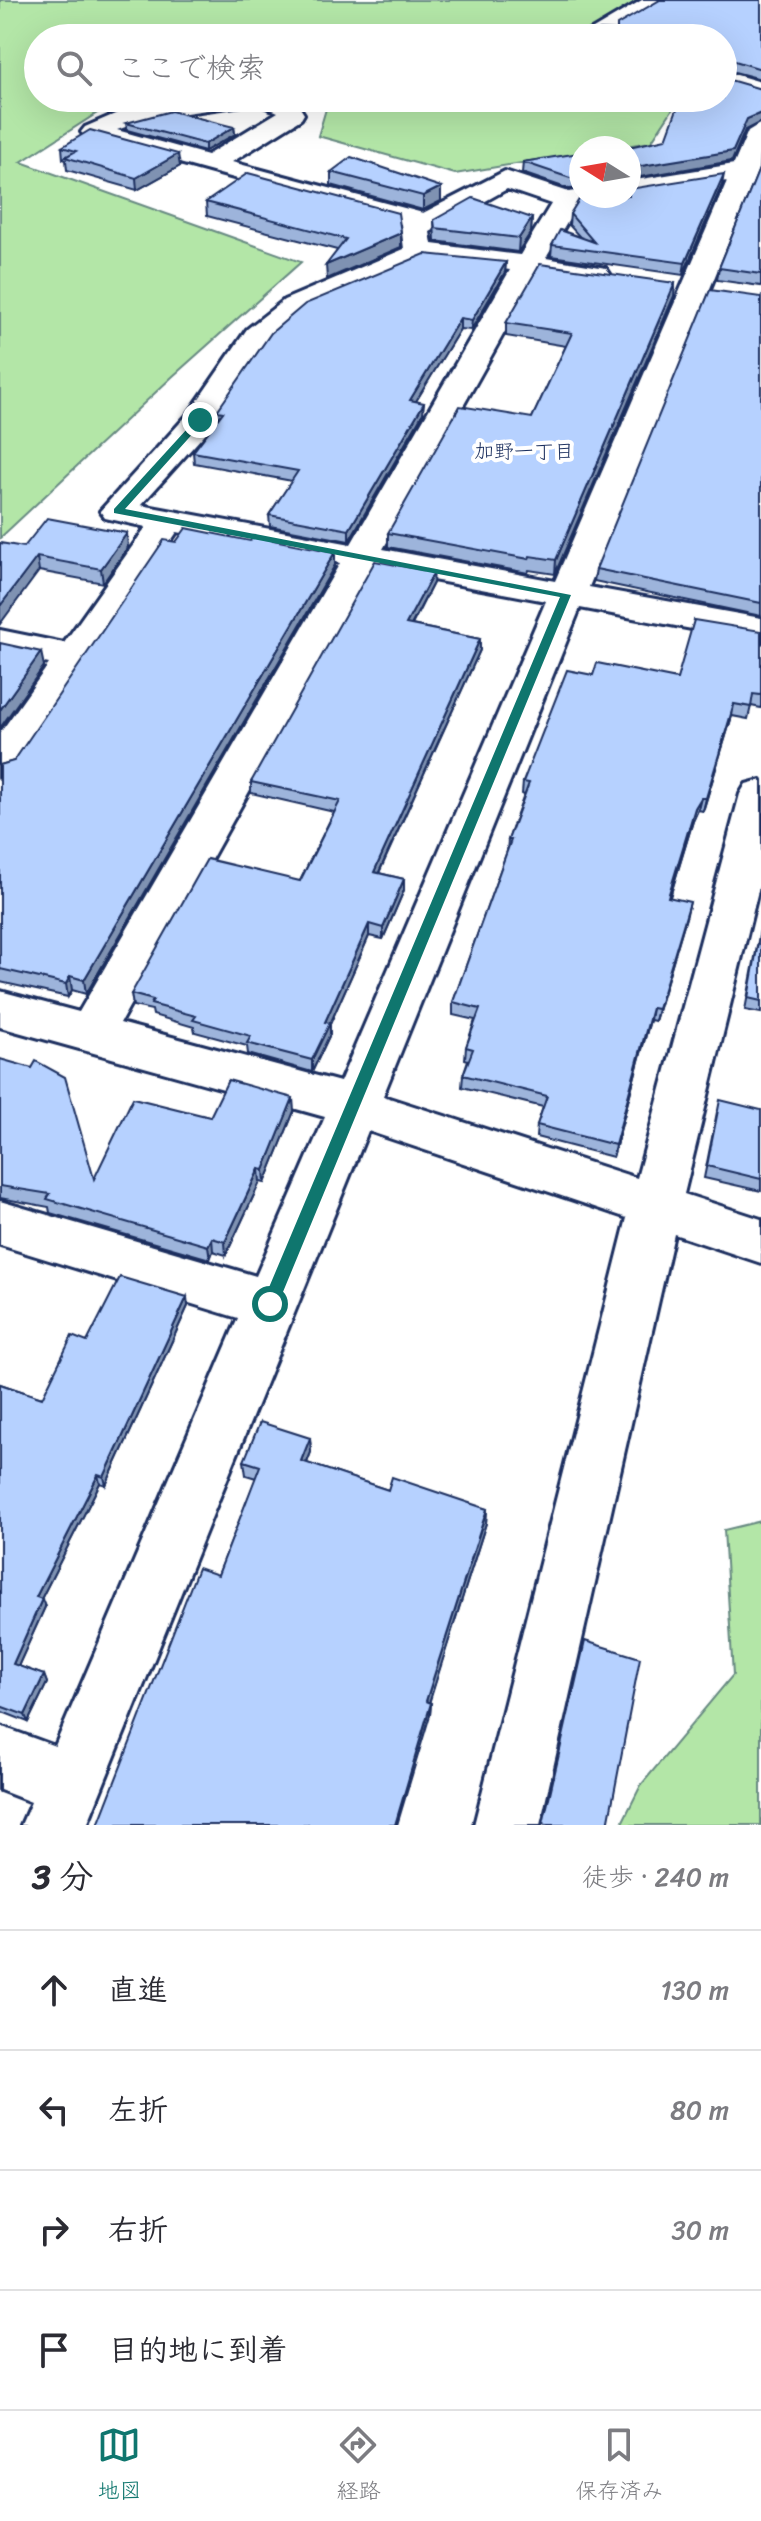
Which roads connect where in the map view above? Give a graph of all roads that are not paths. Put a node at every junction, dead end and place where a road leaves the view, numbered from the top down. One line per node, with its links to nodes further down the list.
1 (659, 0): 2 (street)
2 (614, 24)
3 (737, 82): 4 (street)
4 (761, 90)
5 (144, 112): 9 (street)
6 (291, 112): 9 (street)
7 (761, 131): 8 (street)
8 (752, 162): 10 (street); 18 (street)
9 (210, 164): 13 (street)
10 (641, 186)
11 (569, 196): 13 (street)
12 (570, 208): 14 (street)
13 (417, 241): 14 (street); 16 (street)
14 (528, 264): 15 (street); 17 (street)
15 (619, 277)
16 (168, 520): 17 (street); 21 (street)
17 (362, 556): 18 (street); 25 (street)
18 (566, 595): 19 (street); 26 (street)
19 (761, 630)
20 (0, 642): 21 (street)
21 (74, 657): 22 (street)
22 (0, 763)
23 (761, 794): 27 (street)
24 (0, 1009): 25 (street)
25 (90, 1034): 26 (street)
26 (351, 1105): 27 (street); 30 (street)
27 (656, 1203): 29 (street); 33 (street)
28 (0, 1223): 30 (street)
29 (761, 1241)
30 (270, 1304): 32 (street)
31 (0, 1758): 32 (street)
32 (62, 1804)
33 (507, 1825)

